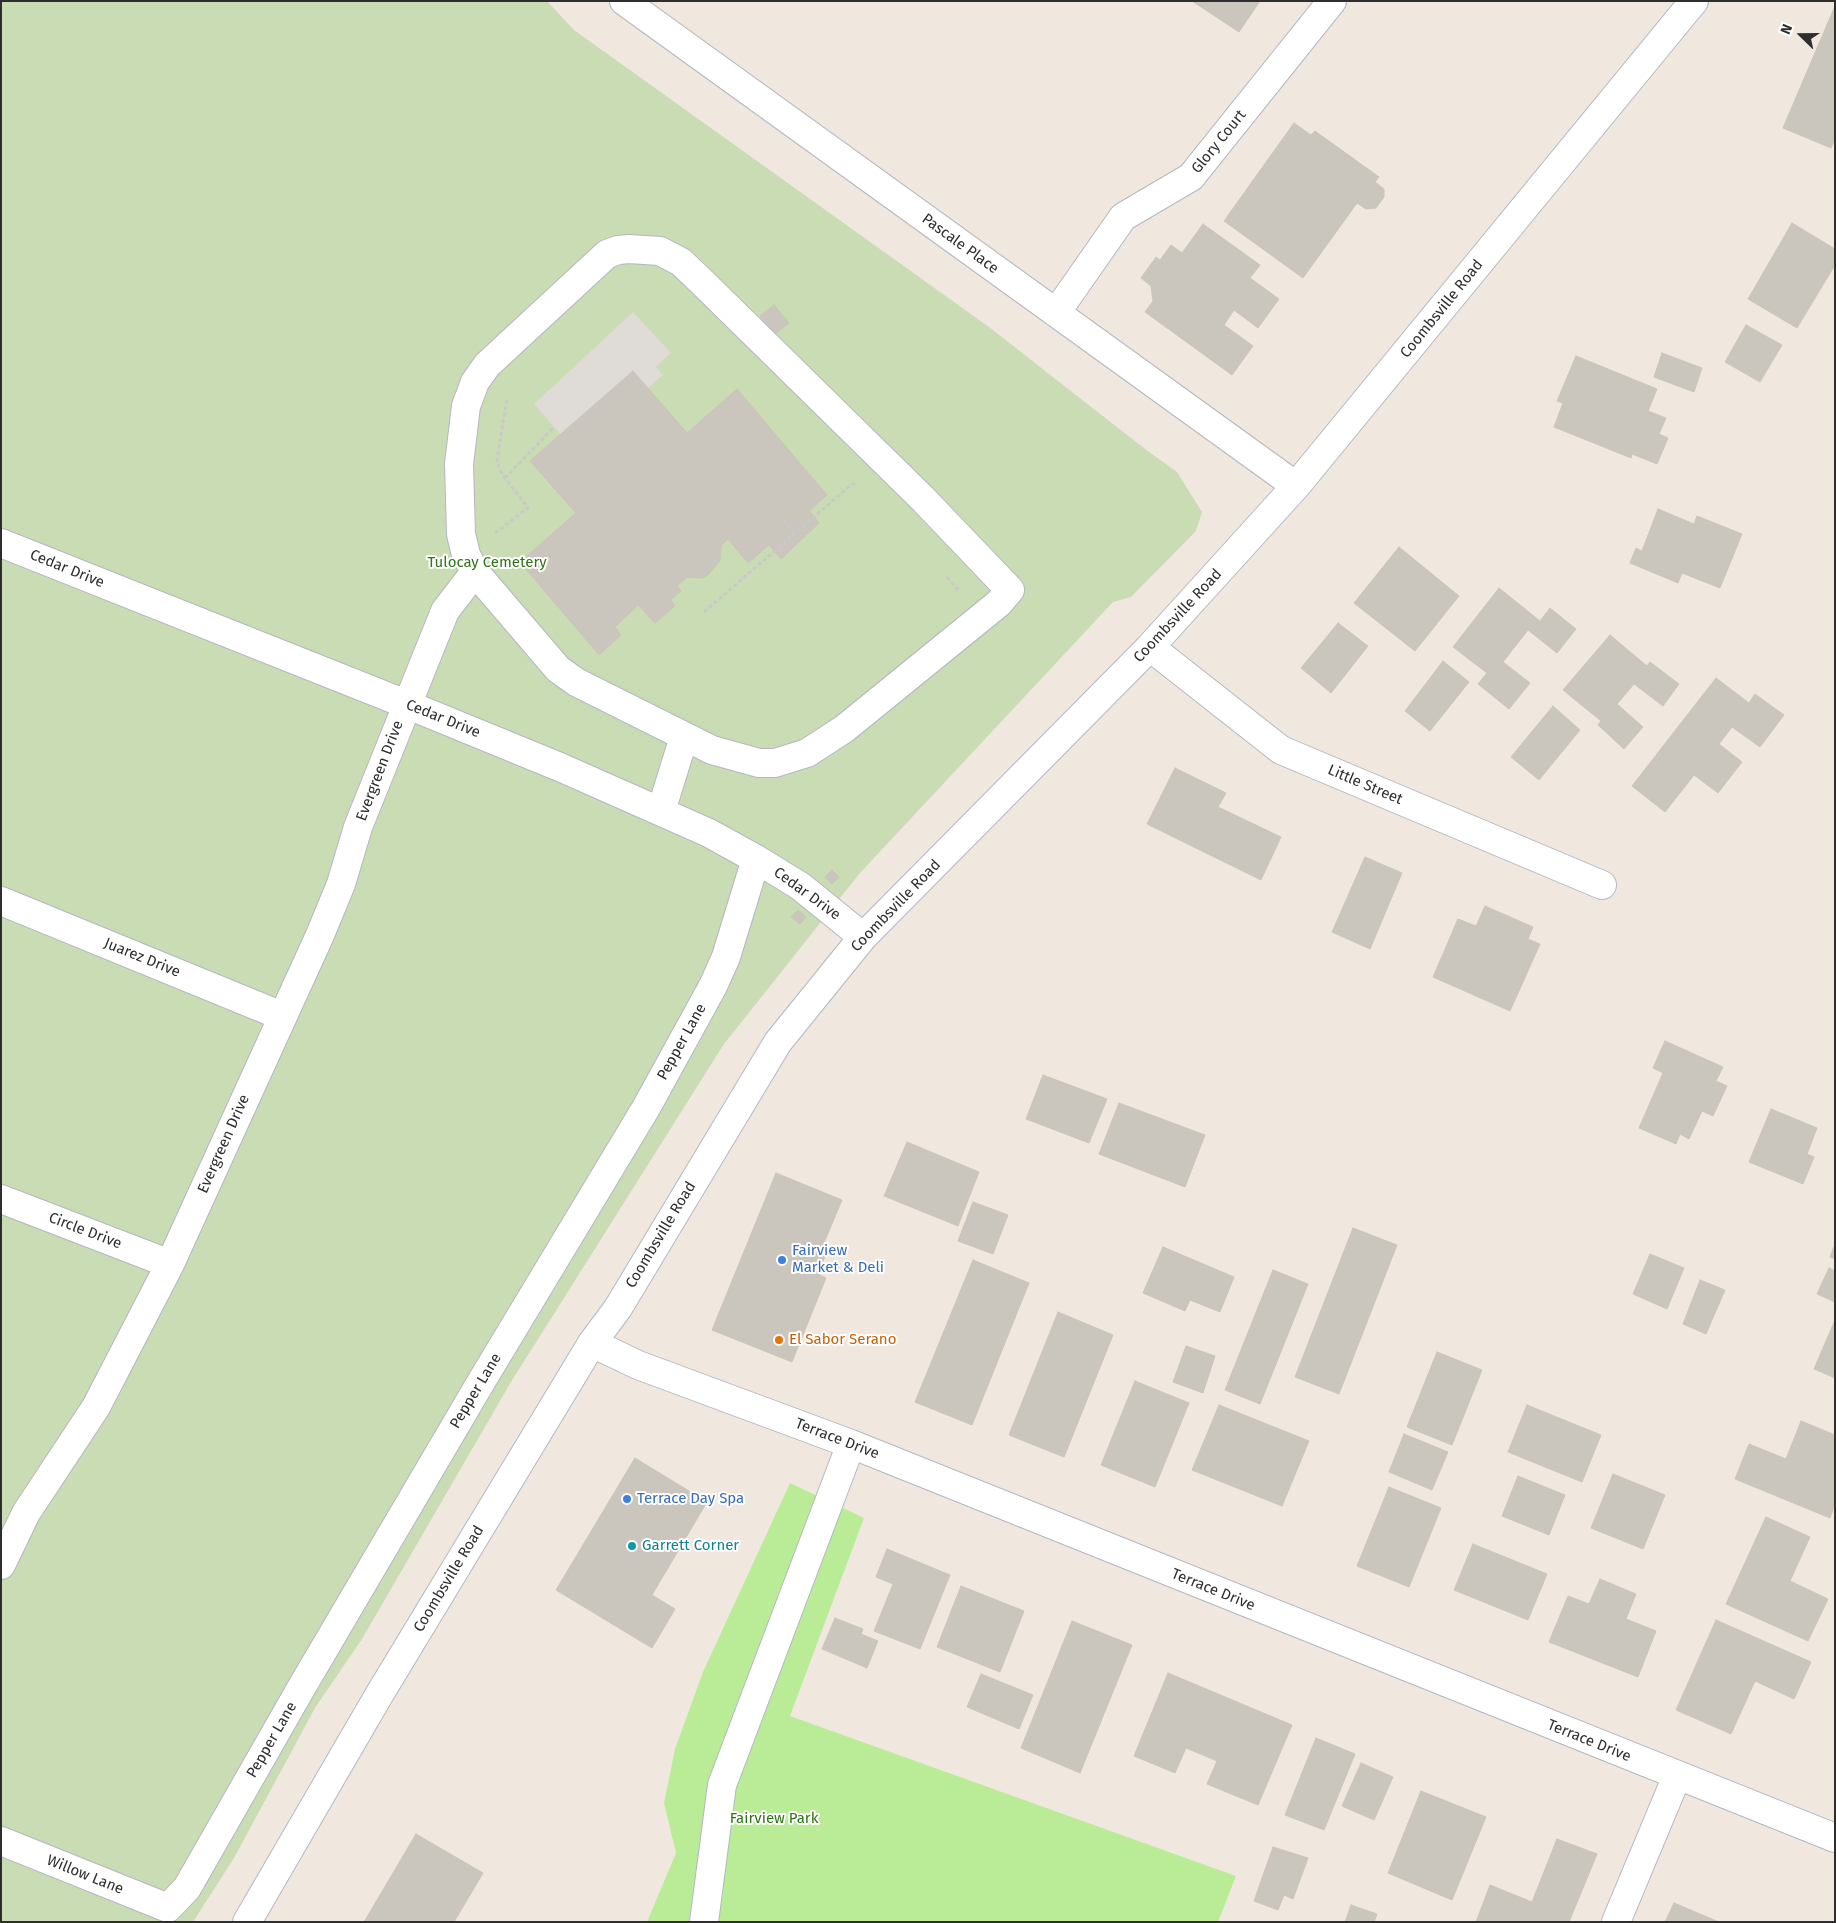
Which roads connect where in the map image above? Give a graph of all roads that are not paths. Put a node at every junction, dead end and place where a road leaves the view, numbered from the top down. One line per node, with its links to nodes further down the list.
1 (624, 1): 4 (street, Pascale Place)
2 (1332, 1): 4 (street, Glory Court)
3 (1694, 1): 5 (street, Coombsville Road)
4 (1056, 313): 5 (street, Pascale Place)
5 (1296, 486): 8 (street, Coombsville Road)
6 (1, 542): 9 (street, Cedar Drive)
7 (470, 564): 9 (street, Evergreen Drive); 10 (street); 10 (street)
8 (1150, 647): 13 (street, Little Street); 15 (street, Coombsville Road)
9 (406, 704): 11 (street, Cedar Drive); 16 (street, Evergreen Drive)
10 (684, 737): 11 (street)
11 (661, 811): 12 (street, Cedar Drive)
12 (756, 859): 15 (street, Cedar Drive); 25 (street, Pepper Lane)
13 (1602, 885)
14 (1, 901): 16 (street, Juarez Drive)
15 (863, 937): 19 (street, Coombsville Road)
16 (282, 1016): 18 (street, Evergreen Drive)
17 (1, 1199): 18 (street, Circle Drive)
18 (170, 1264): 21 (street, Evergreen Drive)
19 (592, 1343): 20 (street, Terrace Drive); 26 (street, Coombsville Road)
20 (852, 1444): 22 (street, Terrace Drive); 27 (street)
21 (1, 1565)
22 (1676, 1776): 23 (street, Terrace Drive); 28 (street)
23 (1832, 1831)
24 (1, 1841): 25 (street, Willow Lane)
25 (168, 1908)
26 (247, 1922)
27 (704, 1922)
28 (1616, 1922)

